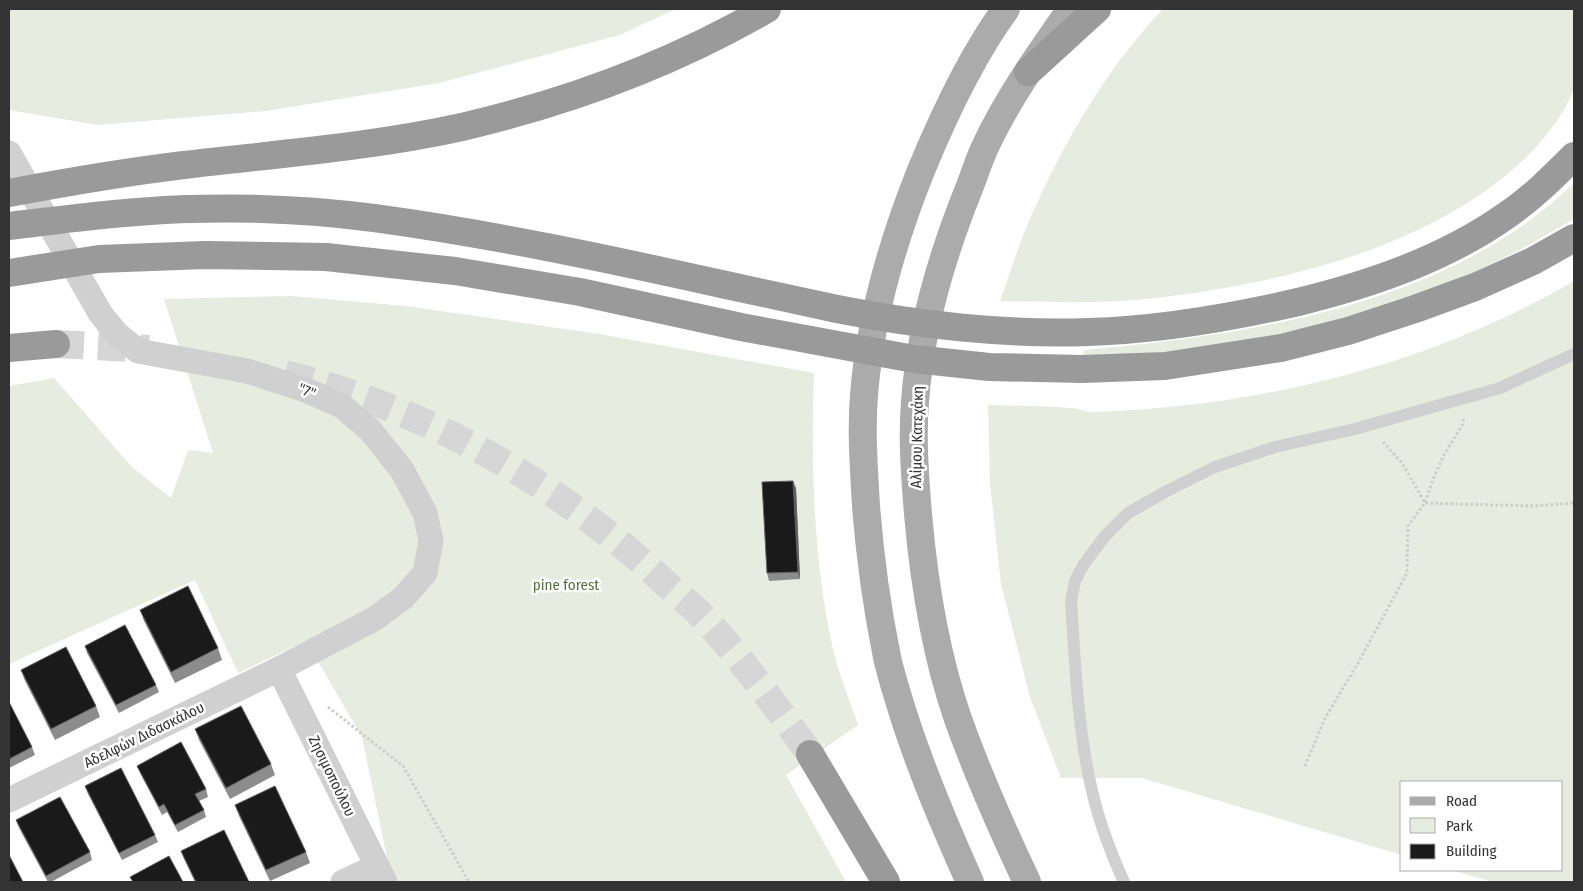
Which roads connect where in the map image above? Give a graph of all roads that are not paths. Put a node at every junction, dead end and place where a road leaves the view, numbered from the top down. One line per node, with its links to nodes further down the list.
1 (767, 9): 8 (highway)
2 (1006, 9): 21 (main road)
3 (1071, 9): 5 (main road, Αλίμου Κατεχάκη)
4 (1097, 9): 5 (highway)
5 (1028, 72): 22 (main road, Αλίμου Κατεχάκη)
6 (9, 153): 15 (street, "7")
7 (1574, 156): 9 (highway)
8 (9, 193)
9 (9, 226)
10 (1574, 238): 11 (highway)
11 (9, 273)
12 (56, 344): 13 (highway)
13 (9, 348)
14 (1574, 354): 23 (lane)
15 (279, 669): 17 (street, Αδελφών Διδασκάλου); 18 (street, Ζησιμοπούλου)
16 (810, 754): 20 (highway)
17 (9, 800)
18 (381, 874): 19 (street)
19 (343, 882)
20 (886, 882)
21 (970, 882)
22 (1027, 882)
23 (1124, 882)

